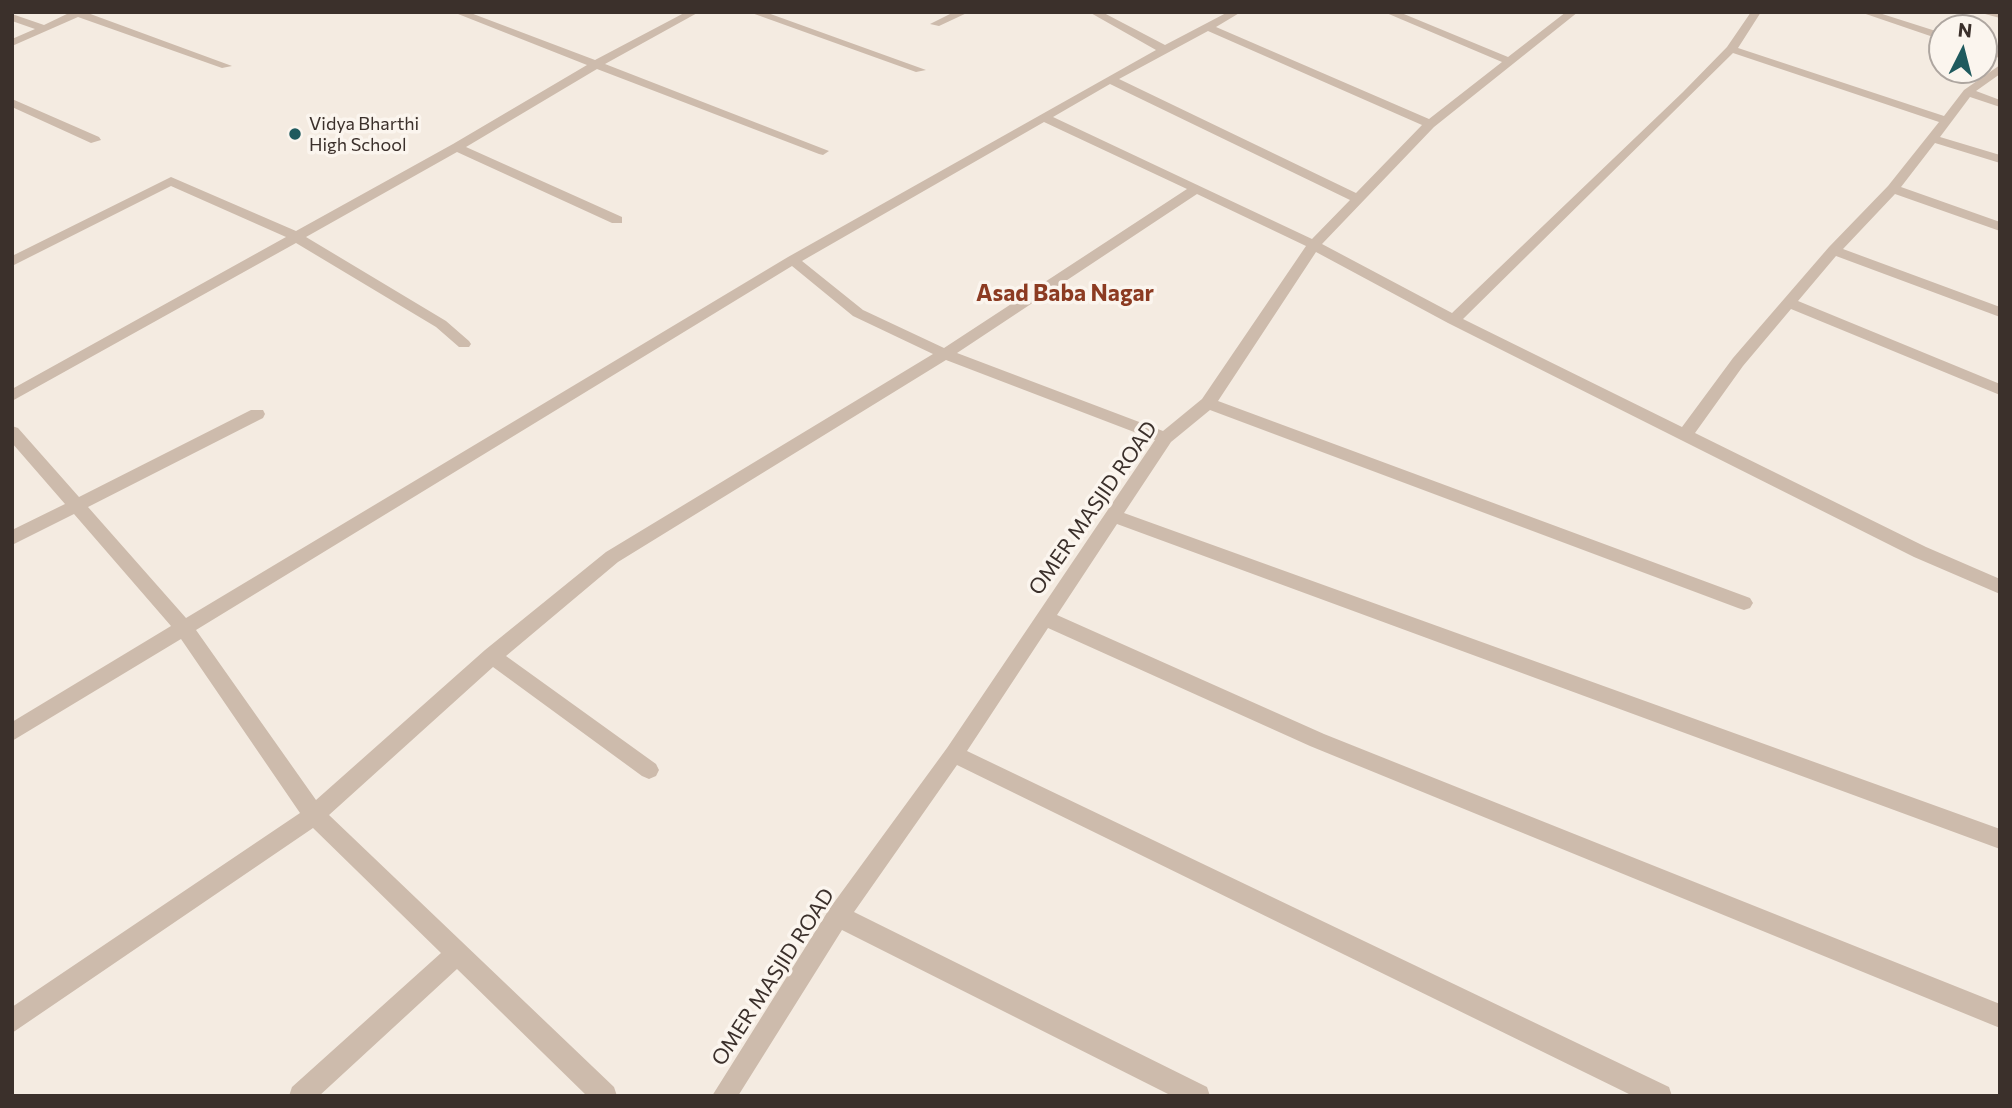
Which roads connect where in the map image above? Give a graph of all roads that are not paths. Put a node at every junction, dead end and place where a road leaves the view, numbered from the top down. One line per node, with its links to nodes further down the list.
1 (458, 12): 23 (street)
2 (694, 12): 23 (street)
3 (754, 12): 26 (street)
4 (964, 12): 15 (street)
5 (1094, 12): 21 (street)
6 (1236, 12): 16 (street)
7 (1389, 12): 22 (street)
8 (1756, 12): 20 (street)
9 (1865, 12): 18 (street)
10 (1989, 12): 13 (street)
11 (78, 13): 17 (street); 24 (street)
12 (1571, 13): 22 (street, OMER MASJID ROAD)
13 (2000, 15)
14 (12, 17): 17 (street)
15 (935, 24)
16 (1207, 27): 21 (street); 33 (street)
17 (43, 28): 19 (street)
18 (1928, 32)
19 (12, 43)
20 (1731, 48): 32 (street); 51 (street)
21 (1165, 50): 27 (street)
22 (1508, 61): 33 (street, OMER MASJID ROAD)
23 (597, 64): 36 (street); 37 (street)
24 (226, 66)
25 (2000, 68): 28 (street)
26 (920, 70)
27 (1110, 79): 31 (street); 41 (street)
28 (1968, 92): 30 (street); 32 (street)
29 (12, 102): 35 (street)
30 (2000, 104)
31 (1044, 117): 39 (street); 47 (street)
32 (1945, 120): 34 (street)
33 (1430, 124): 41 (street, OMER MASJID ROAD)
34 (1930, 138): 38 (street); 40 (street)
35 (95, 140)
36 (457, 147): 42 (street); 44 (street)
37 (823, 150)
38 (2000, 159)
39 (1196, 189): 45 (street); 53 (street)
40 (1893, 189): 43 (street); 46 (street)
41 (1357, 199): 45 (street, OMER MASJID ROAD)
42 (617, 220)
43 (2000, 227)
44 (296, 236): 48 (street); 52 (street); 55 (street)
45 (1314, 245): 51 (street); 56 (street, OMER MASJID ROAD)
46 (1834, 250): 49 (street); 50 (street)
47 (793, 260): 53 (street); 67 (street)
48 (12, 262)
49 (1788, 302): 54 (street); 59 (street)
50 (2000, 312)
51 (1453, 320): 59 (street)
52 (464, 344)
53 (945, 354): 60 (street); 68 (street)
54 (2000, 390)
55 (12, 396)
56 (1208, 403): 60 (street, OMER MASJID ROAD); 65 (street)
57 (257, 414): 61 (street)
58 (12, 432): 61 (street)
59 (1685, 435): 64 (street)
60 (1165, 439): 62 (street, OMER MASJID ROAD)
61 (76, 506): 63 (street); 67 (street)
62 (1112, 516): 66 (street, OMER MASJID ROAD); 73 (street)
63 (12, 538)
64 (2000, 587)
65 (1744, 603)
66 (1044, 618): 70 (street, OMER MASJID ROAD); 76 (street)
67 (183, 627): 69 (street); 72 (street)
68 (492, 656): 71 (street); 72 (street)
69 (12, 732)
70 (954, 754): 74 (street, OMER MASJID ROAD); 82 (street)
71 (649, 770)
72 (314, 815): 75 (street); 77 (street)
73 (2000, 839)
74 (838, 916): 78 (street, OMER MASJID ROAD); 81 (street)
75 (457, 954): 79 (street); 80 (street)
76 (2000, 1016)
77 (12, 1021)
78 (727, 1095)
79 (301, 1096)
80 (605, 1096)
81 (1198, 1096)
82 (1660, 1096)

